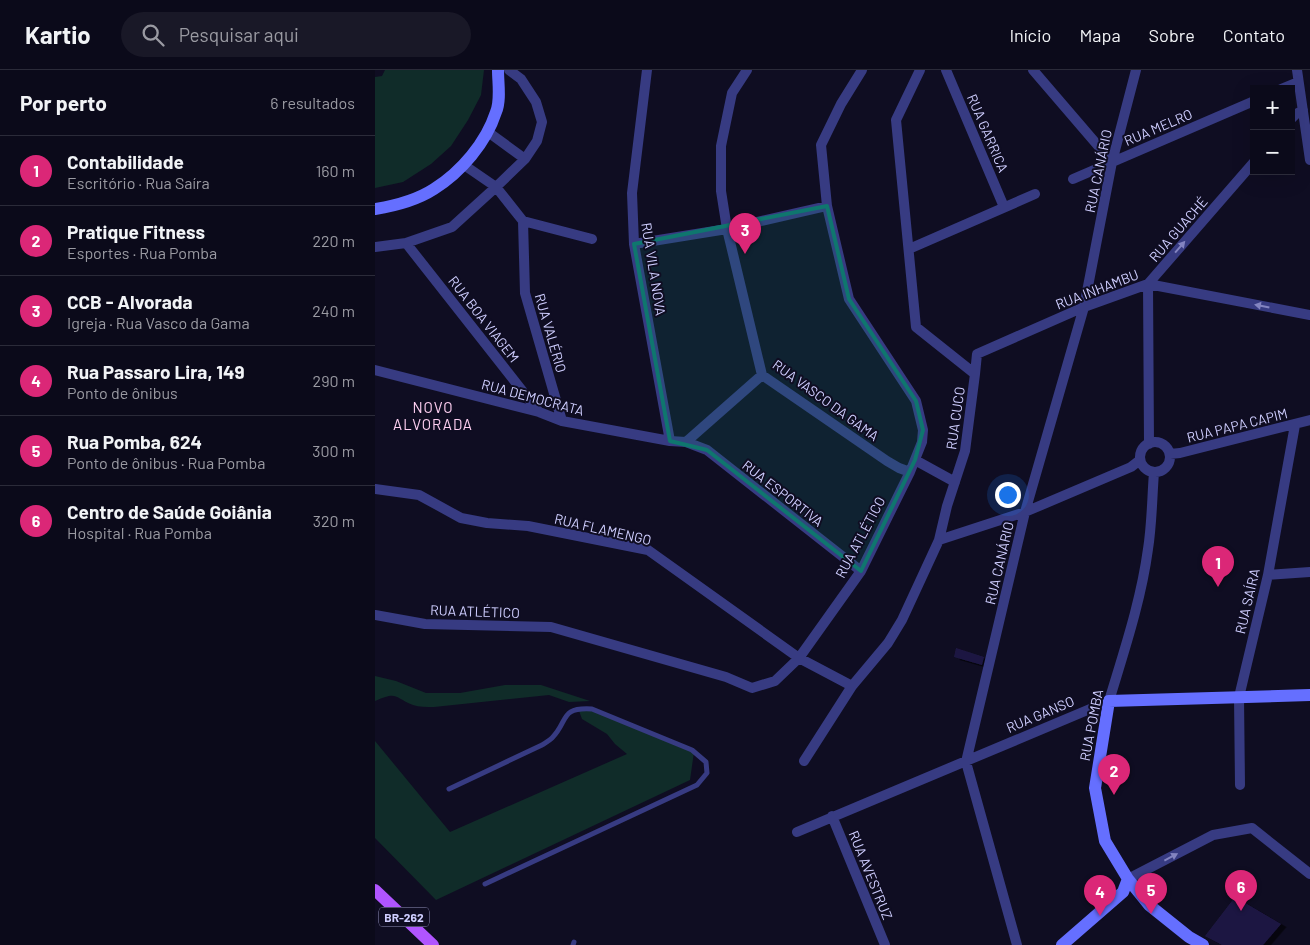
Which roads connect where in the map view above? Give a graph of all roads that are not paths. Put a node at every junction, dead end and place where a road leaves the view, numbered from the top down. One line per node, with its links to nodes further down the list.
1 (498, 70): 16 (street)
2 (509, 70): 17 (street)
3 (647, 70): 32 (street, RUA VILA NOVA)
4 (747, 70): 29 (street, RUA VASCO DA GAMA)
5 (862, 70): 25 (street, RUA ATLÉTICO)
6 (920, 70): 34 (street, RUA CUCO)
7 (946, 70): 26 (street, RUA GARRICA)
8 (1033, 70): 19 (street)
9 (1136, 70): 19 (street, RUA CANÁRIO)
10 (1297, 70): 11 (street)
11 (1298, 82): 12 (street); 14 (street)
12 (1291, 85)
13 (1250, 103): 19 (street, RUA MELRO)
14 (1303, 110): 15 (street); 18 (street)
15 (1295, 115)
16 (488, 132): 17 (street); 20 (street)
17 (525, 159): 23 (street)
18 (1310, 160)
19 (1112, 162): 22 (street, RUA MELRO); 36 (street, RUA CANÁRIO)
20 (464, 165): 23 (street); 27 (street)
21 (1250, 167): 35 (street, RUA GUACHÉ, one-way to 21)
22 (1073, 179)
23 (496, 187): 28 (street); 31 (street)
24 (1035, 194): 26 (street)
25 (827, 206): 29 (street); 49 (street, RUA ATLÉTICO)
26 (1004, 207): 34 (street)
27 (375, 209)
28 (523, 221): 30 (street); 43 (street, RUA VALÉRIO)
29 (727, 229): 32 (street); 40 (street, RUA VASCO DA GAMA)
30 (592, 239)
31 (406, 243): 33 (street); 41 (street, RUA BOA VIAGEM)
32 (634, 244): 45 (street, RUA VILA NOVA)
33 (375, 247)
34 (909, 248): 39 (street, RUA CUCO)
35 (1148, 284): 36 (street, RUA INHAMBU); 37 (street, RUA INHAMBU, one-way to 35); 47 (street)
36 (1084, 306): 39 (street, RUA INHAMBU); 55 (street, RUA CANÁRIO)
37 (1310, 314)
38 (375, 370): 41 (street, RUA DEMOCRATA)
39 (975, 374): 53 (street, RUA CUCO)
40 (762, 375): 46 (street); 51 (street, RUA VASCO DA GAMA)
41 (539, 412): 43 (street, RUA DEMOCRATA)
42 (1310, 420): 44 (street, RUA PAPA CAPIM)
43 (562, 421): 45 (street, RUA DEMOCRATA)
44 (1295, 425): 48 (street, RUA PAPA CAPIM); 59 (street, RUA SAÍRA)
45 (670, 441): 46 (street, RUA DEMOCRATA)
46 (686, 442): 57 (street, RUA ESPORTIVA)
47 (1149, 444): 48 (street); 50 (street)
48 (1170, 454): 52 (street)
49 (915, 460): 51 (street, RUA ATLÉTICO); 53 (street)
50 (1140, 460): 52 (street); 55 (street)
51 (910, 472): 57 (street, RUA ATLÉTICO)
52 (1154, 472): 65 (street, RUA POMBA)
53 (955, 482): 56 (street, RUA CUCO)
54 (375, 489): 61 (street, RUA FLAMENGO)
55 (1025, 512): 56 (street); 67 (street, RUA CANÁRIO)
56 (939, 540): 62 (street, RUA CUCO)
57 (861, 571): 61 (street, RUA ATLÉTICO)
58 (1310, 572): 59 (street)
59 (1268, 574): 64 (street, RUA SAÍRA)
60 (375, 615): 61 (street, RUA ATLÉTICO)
61 (799, 658): 62 (street, RUA FLAMENGO)
62 (852, 686): 66 (street, RUA CUCO)
63 (1310, 695): 64 (street, RUA GANSO)
64 (1239, 697): 65 (street, RUA GANSO); 68 (street, RUA SAÍRA)
65 (1109, 701): 67 (street, RUA GANSO); 73 (street, RUA POMBA)
66 (804, 761)
67 (966, 762): 70 (street, RUA GANSO); 78 (street, RUA CANÁRIO)
68 (1240, 785)
69 (449, 789): 74 (lane)
70 (832, 816): 71 (street, RUA GANSO); 77 (street, RUA AVESTRUZ)
71 (797, 832)
72 (1310, 874): 73 (street, one-way to 72)
73 (1128, 879): 79 (street); 80 (street, RUA POMBA)
74 (485, 884)
75 (375, 890): 76 (main road, BR-262)
76 (433, 945)
77 (885, 945)
78 (1017, 945)
79 (1062, 945)
80 (1203, 945)

